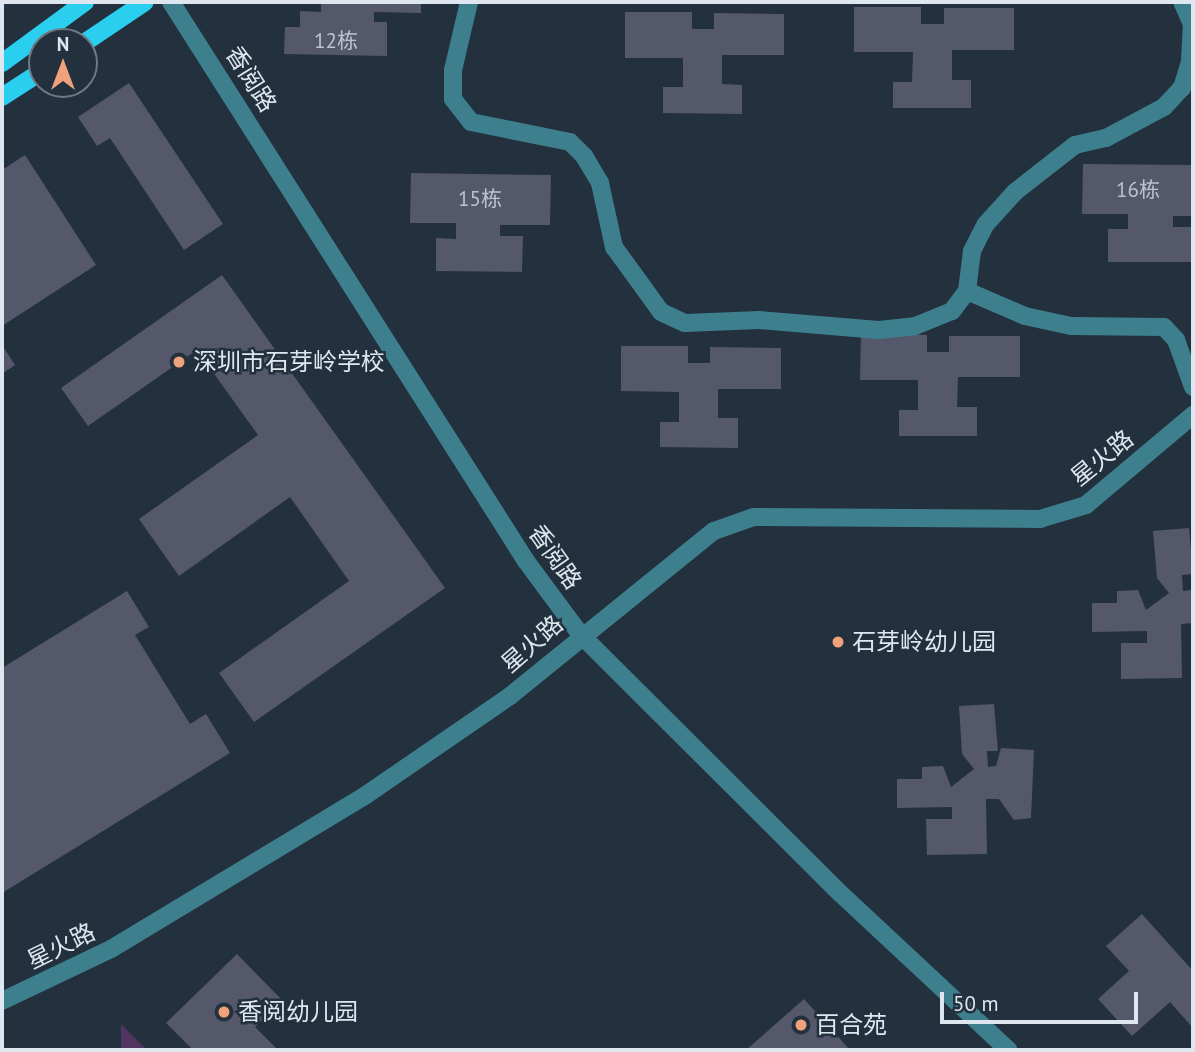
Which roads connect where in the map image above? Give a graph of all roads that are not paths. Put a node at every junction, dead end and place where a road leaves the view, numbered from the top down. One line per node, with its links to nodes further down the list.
1 (85, 2): 7 (main road)
2 (145, 2): 6 (main road)
3 (171, 2): 13 (street, 香阅路)
4 (470, 2): 10 (street)
5 (1182, 2): 10 (street)
6 (98, 34)
7 (2, 63)
8 (28, 80): 9 (main road)
9 (2, 97)
10 (967, 291): 11 (street)
11 (1193, 387)
12 (1193, 415): 13 (street, 星火路)
13 (580, 634): 14 (street, 星火路); 15 (street, 香阅路)
14 (2, 1002)
15 (1008, 1050)

